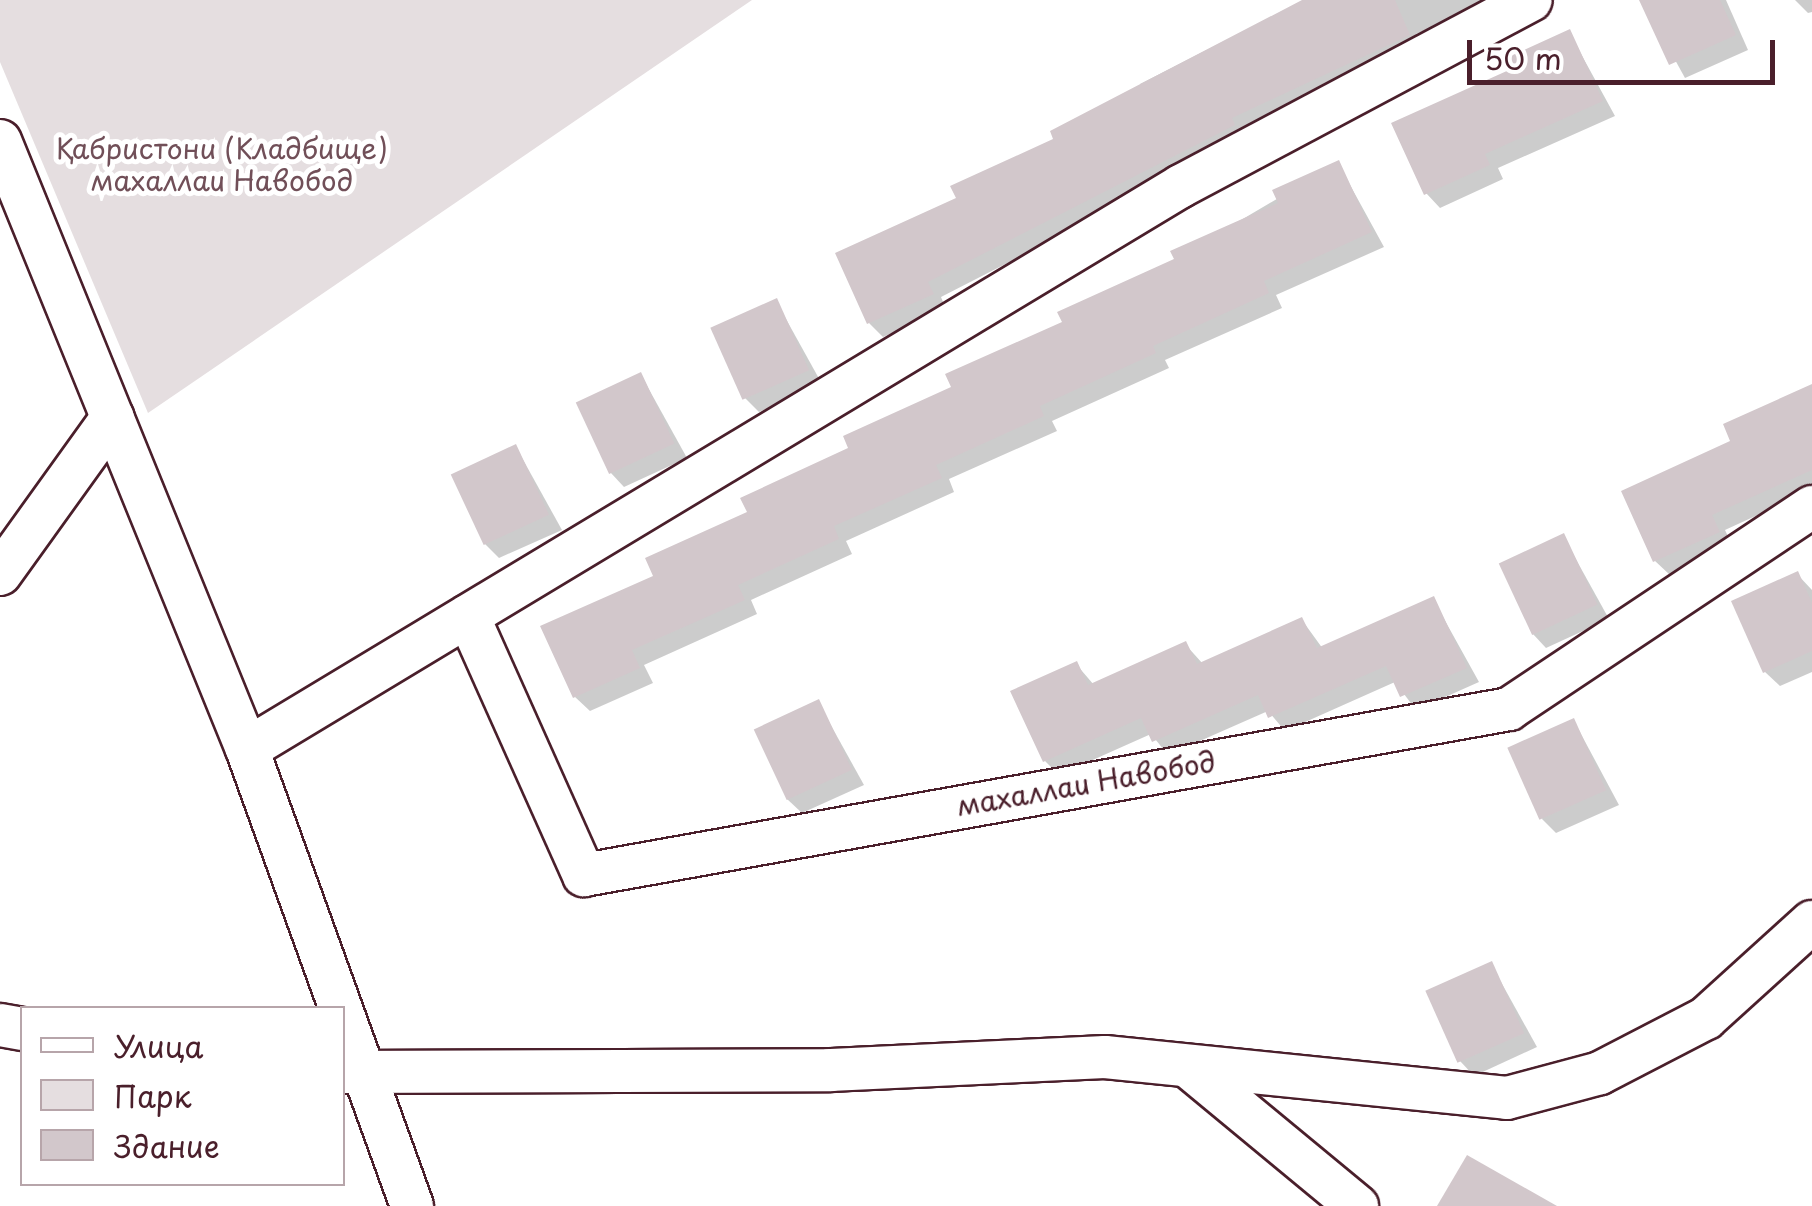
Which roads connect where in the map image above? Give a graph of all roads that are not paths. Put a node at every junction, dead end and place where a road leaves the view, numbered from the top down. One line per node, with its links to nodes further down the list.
1 (1531, 0): 6 (street)
2 (0, 141): 3 (street)
3 (113, 418): 5 (street); 7 (street)
4 (1812, 506): 6 (street, махаллаи Навобод)
5 (0, 574)
6 (468, 616): 7 (street)
7 (244, 741): 9 (street)
8 (1812, 922): 11 (street)
9 (334, 1006)
10 (345, 1037): 12 (street)
11 (1190, 1068): 12 (street); 14 (street)
12 (357, 1072): 13 (street)
13 (412, 1206)
14 (1357, 1206)

